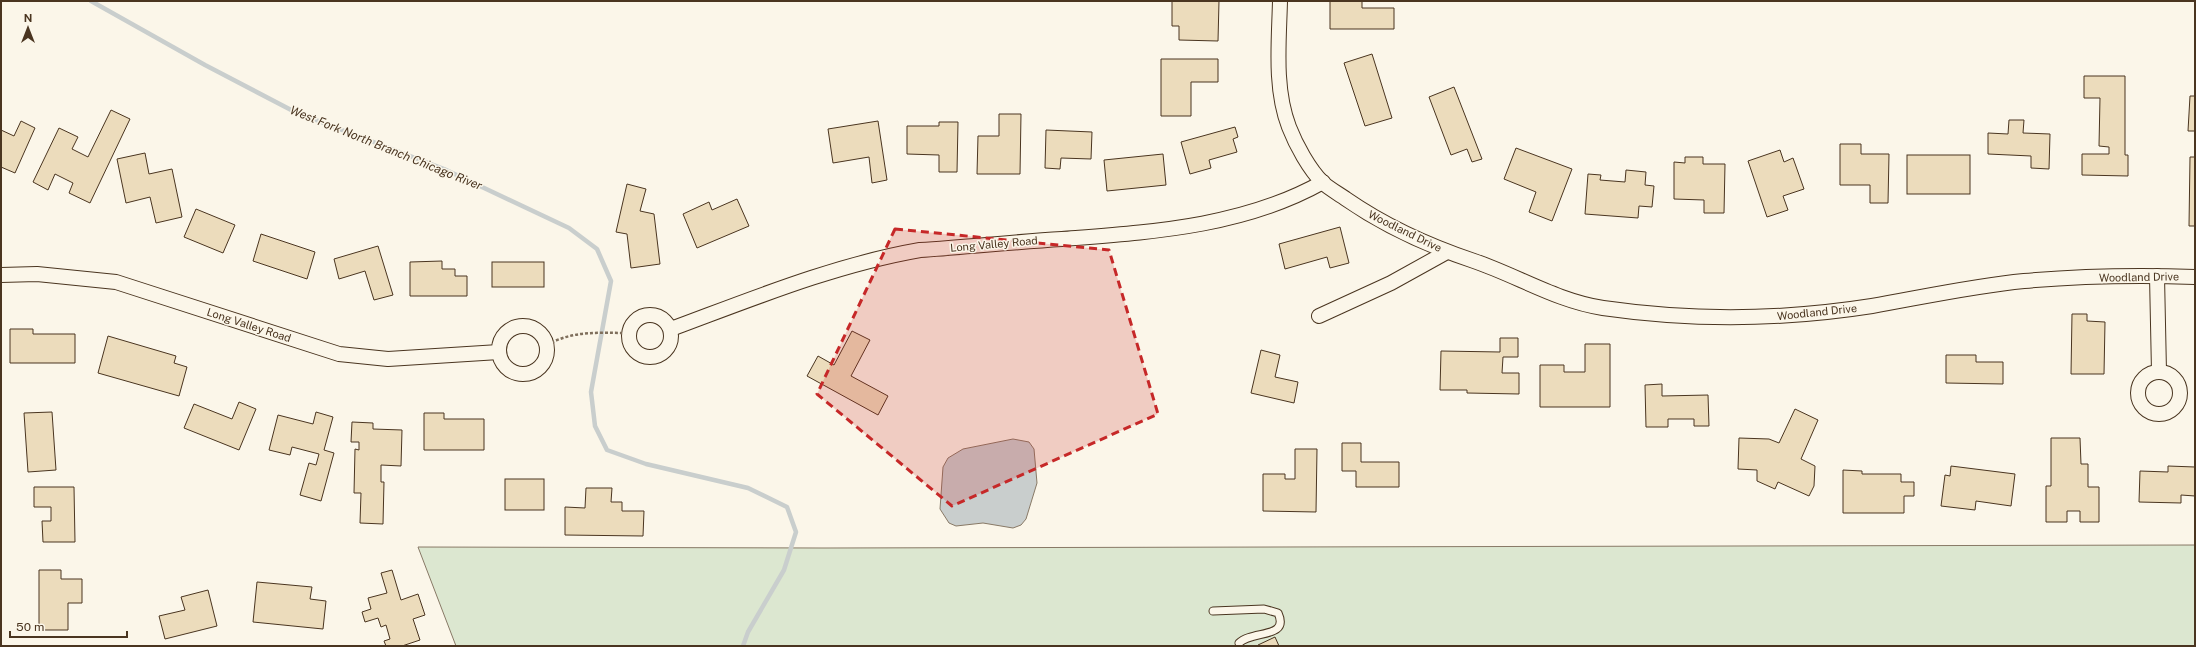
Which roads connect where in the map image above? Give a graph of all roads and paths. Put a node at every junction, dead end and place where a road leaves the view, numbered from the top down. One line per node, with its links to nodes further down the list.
1 (1280, 1): 2 (street, Woodland Drive)
2 (1323, 182): 3 (street, Woodland Drive); 8 (street, Long Valley Road)
3 (1447, 252): 5 (street, Woodland Drive); 7 (street, Woodland Drive)
4 (1, 275): 11 (street, Long Valley Road)
5 (2158, 276): 6 (street, Woodland Drive); 12 (street)
6 (2195, 277)
7 (1319, 316)
8 (671, 329): 9 (street); 9 (street)
9 (623, 333): 10 (path)
10 (547, 345): 11 (street); 11 (street)
11 (499, 352)
12 (2159, 372)
13 (1213, 611): 14 (lane)
14 (1239, 643)

